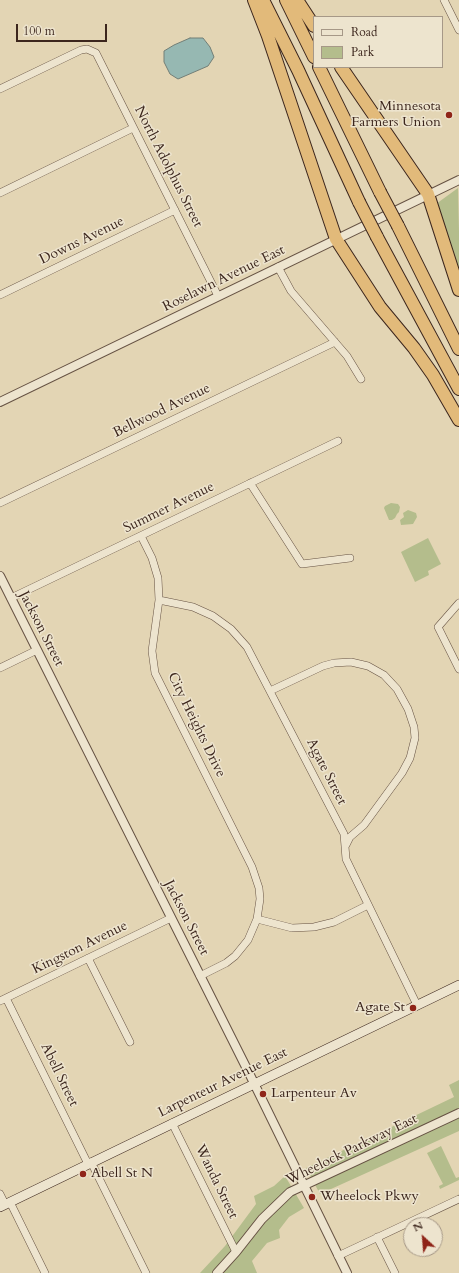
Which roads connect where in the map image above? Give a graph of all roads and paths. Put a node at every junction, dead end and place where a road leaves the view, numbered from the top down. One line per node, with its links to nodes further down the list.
1 (254, 0): 17 (highway)
2 (263, 0): 25 (highway, bridge)
3 (286, 0): 8 (highway)
4 (297, 0): 6 (highway)
5 (444, 0): 7 (street)
6 (313, 24)
7 (459, 30)
8 (313, 55)
9 (319, 68): 23 (highway, bridge)
10 (343, 68): 15 (highway)
11 (0, 89): 12 (street, North Adolphus Street)
12 (133, 128): 14 (street); 16 (street, North Adolphus Street)
13 (459, 180): 15 (street, Roselawn Avenue East)
14 (0, 193)
15 (428, 194): 17 (street, Roselawn Avenue East); 19 (highway)
16 (175, 210): 20 (street, Downs Avenue); 21 (street, North Adolphus Street)
17 (336, 239): 18 (street, Roselawn Avenue East); 27 (highway)
18 (278, 267): 21 (street, Roselawn Avenue East); 22 (street)
19 (459, 290)
20 (0, 295)
21 (218, 296): 26 (street, Roselawn Avenue East)
22 (334, 342): 24 (street); 30 (street, Bellwood Avenue)
23 (459, 349)
24 (361, 379)
25 (459, 389)
26 (0, 402)
27 (459, 420)
28 (338, 440): 29 (street, Summer Avenue)
29 (250, 483): 31 (street, Summer Avenue); 32 (street)
30 (0, 503)
31 (141, 536): 34 (street, Summer Avenue); 35 (street, City Heights Drive)
32 (350, 558)
33 (0, 576): 34 (street, Jackson Street)
34 (11, 598): 37 (street, Jackson Street)
35 (159, 600): 40 (street, Agate Street); 44 (street, City Heights Drive)
36 (459, 603): 39 (street)
37 (37, 650): 38 (street); 43 (street, Jackson Street)
38 (0, 668)
39 (459, 669)
40 (270, 691): 41 (street, Agate Street); 41 (street)
41 (345, 847): 42 (street, Agate Street)
42 (368, 905): 44 (street); 49 (street, Agate Street)
43 (171, 918): 45 (street, Kingston Avenue); 46 (street, Jackson Street)
44 (257, 919): 46 (street)
45 (88, 958): 48 (street, Kingston Avenue); 50 (street)
46 (200, 976): 51 (street, Jackson Street)
47 (459, 985): 49 (main road, Larpenteur Avenue East)
48 (3, 1000): 54 (street, Abell Street)
49 (417, 1005): 51 (main road, Larpenteur Avenue East)
50 (130, 1042)
51 (254, 1083): 53 (main road, Larpenteur Avenue East); 55 (street, Jackson Street)
52 (459, 1113): 55 (street, Wheelock Parkway East)
53 (172, 1123): 54 (main road, Larpenteur Avenue East); 60 (street, Wanda Street)
54 (90, 1163): 58 (main road, Larpenteur Avenue East); 63 (street, Abell Street)
55 (304, 1185): 60 (street, Wheelock Parkway East); 61 (street, Jackson Street)
56 (0, 1194): 58 (street)
57 (459, 1199): 59 (street)
58 (5, 1204): 62 (street)
59 (377, 1237): 61 (street); 66 (street)
60 (236, 1252): 64 (street, Wheelock Parkway East)
61 (338, 1256): 65 (street, Jackson Street)
62 (45, 1273)
63 (146, 1273)
64 (217, 1273)
65 (347, 1273)
66 (395, 1273)

